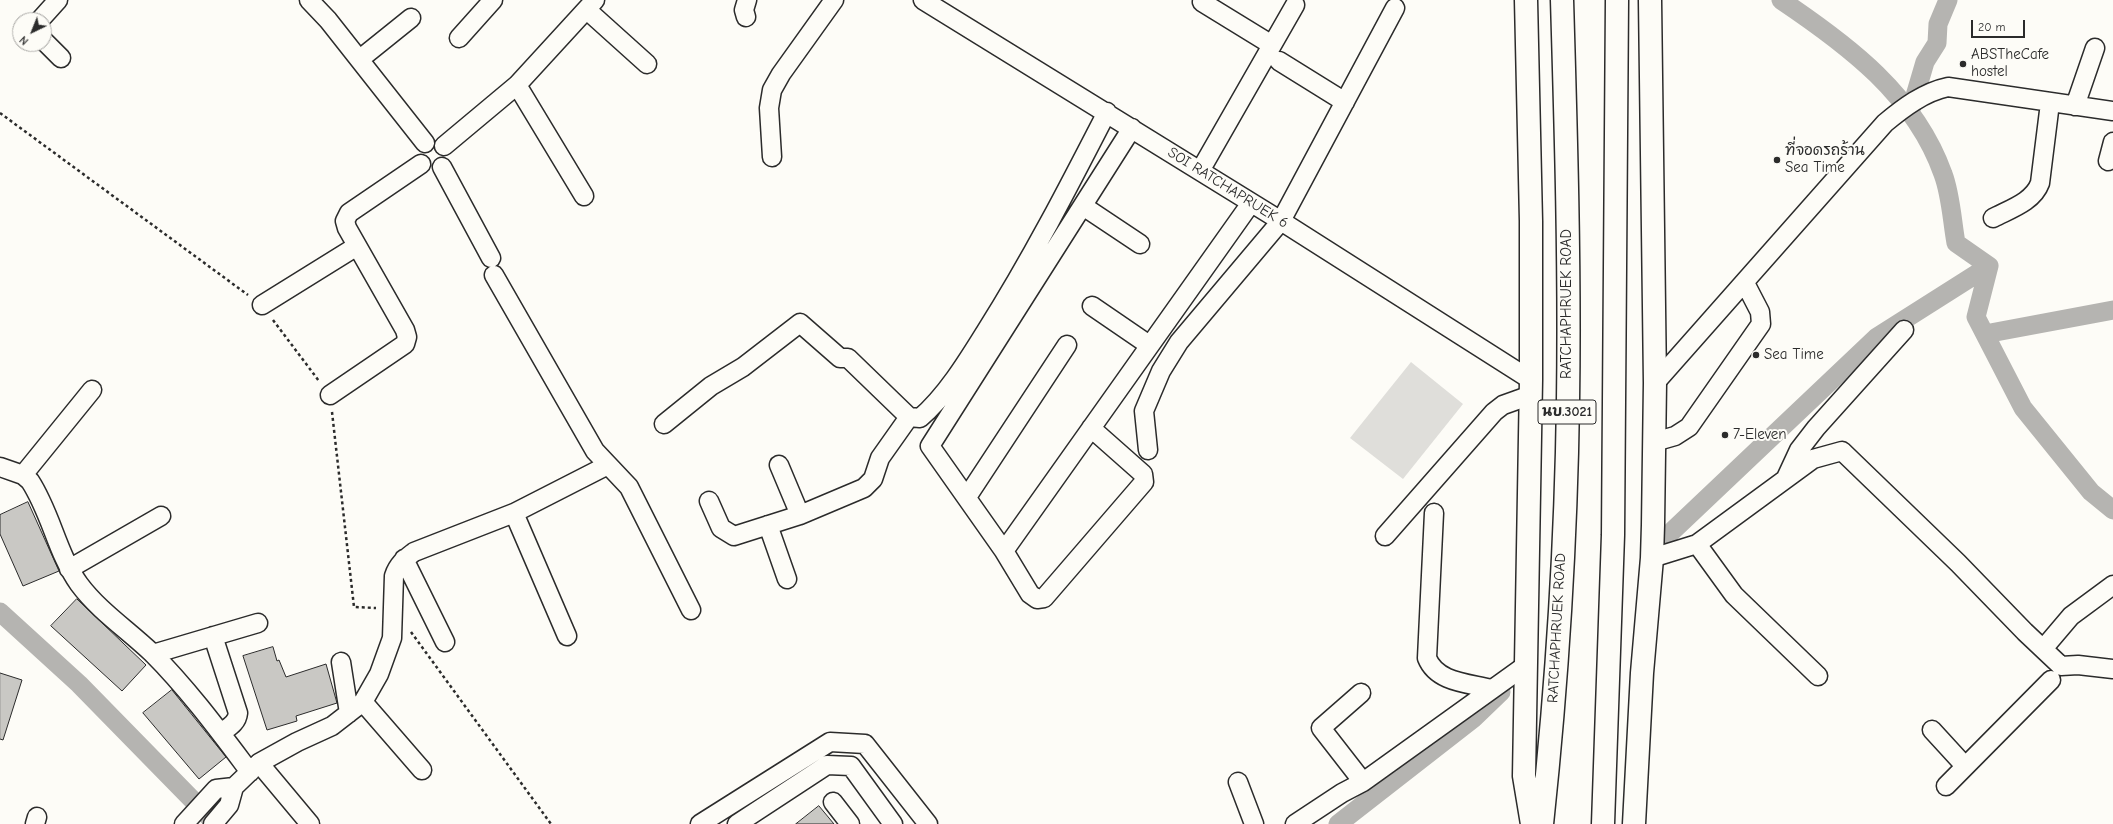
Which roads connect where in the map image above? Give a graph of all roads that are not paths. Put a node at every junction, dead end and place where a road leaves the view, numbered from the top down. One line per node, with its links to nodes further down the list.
1 (58, 0): 14 (street)
2 (309, 0): 21 (street)
3 (493, 0): 16 (street)
4 (834, 0): 33 (street)
5 (923, 0): 28 (street, SOI RATCHAPRUEK 6)
6 (1526, 0): 52 (main road, RATCHAPHRUEK ROAD / นบ.3021)
7 (1562, 0): 116 (main road, RATCHAPHRUEK ROAD / นบ.3021)
8 (1617, 0): 117 (main road, นบ.3021)
9 (1650, 0): 51 (main road)
10 (1202, 2): 19 (street)
11 (591, 5): 22 (street); 23 (street)
12 (1295, 5): 19 (street)
13 (1395, 8): 24 (street)
14 (47, 12)
15 (411, 18): 21 (street)
16 (459, 38)
17 (2096, 48): 26 (street)
18 (52, 49): 20 (street)
19 (1275, 53): 24 (street); 37 (street)
20 (61, 58)
21 (360, 59): 31 (street)
22 (647, 64)
23 (517, 84): 32 (street); 38 (street)
24 (1345, 102): 42 (street)
25 (2050, 103): 26 (street); 41 (street); 45 (street)
26 (2075, 106): 27 (street)
27 (2113, 111)
28 (1107, 112): 29 (street, SOI RATCHAPRUEK 6); 55 (street)
29 (1132, 128): 37 (street, SOI RATCHAPRUEK 6); 40 (street)
30 (2113, 142): 34 (street)
31 (425, 143): 32 (street); 35 (street)
32 (444, 146): 36 (street)
33 (772, 156)
34 (2108, 161)
35 (421, 164): 36 (street); 44 (street)
36 (442, 167): 60 (street)
37 (1200, 171): 39 (street, SOI RATCHAPRUEK 6)
38 (584, 196)
39 (1251, 203): 42 (street, SOI RATCHAPRUEK 6); 50 (street)
40 (1083, 206): 43 (street); 65 (street)
41 (1993, 218)
42 (1281, 221): 52 (street, SOI RATCHAPRUEK 6); 59 (street)
43 (1140, 244)
44 (357, 246): 46 (street); 54 (street)
45 (1745, 283): 51 (street); 58 (street)
46 (262, 305)
47 (1092, 306): 50 (street)
48 (1904, 330): 64 (street)
49 (1067, 346): 65 (street)
50 (1149, 346): 57 (street)
51 (1655, 383): 58 (main road)
52 (1531, 388): 72 (street); 88 (main road, RATCHAPHRUEK ROAD / นบ.3021)
53 (92, 390): 63 (street)
54 (330, 394)
55 (909, 417): 56 (street); 69 (street)
56 (664, 424)
57 (1091, 428): 74 (street); 74 (street)
58 (1654, 442): 75 (main road)
59 (1148, 450)
60 (608, 465): 67 (street); 80 (street)
61 (779, 465): 69 (street)
62 (0, 467): 63 (street)
63 (23, 475): 77 (street)
64 (1784, 481): 73 (street); 85 (street)
65 (967, 497): 74 (street)
66 (709, 501): 71 (street)
67 (514, 513): 76 (street); 83 (street)
68 (1434, 513): 92 (street)
69 (800, 515): 71 (street)
70 (162, 516): 77 (street)
71 (768, 526): 78 (street)
72 (1385, 536)
73 (1697, 544): 75 (street); 90 (street)
74 (1004, 551)
75 (1652, 558): 118 (main road)
76 (404, 559): 84 (street); 94 (street)
77 (69, 569): 86 (street)
78 (787, 579)
79 (2113, 586): 85 (street)
80 (692, 610)
81 (258, 623): 82 (street)
82 (213, 636): 86 (street); 96 (street)
83 (567, 636)
84 (445, 642)
85 (2043, 649): 89 (street)
86 (152, 654): 96 (street)
87 (341, 662): 94 (street)
88 (1526, 665): 92 (street); 115 (main road, RATCHAPHRUEK ROAD / นบ.3021)
89 (2113, 669)
90 (1818, 676)
91 (2051, 680): 97 (street)
92 (1492, 689): 101 (street)
93 (1361, 693): 101 (street)
94 (356, 708): 98 (street); 99 (street)
95 (1932, 730): 97 (street)
96 (221, 733): 98 (street)
97 (1965, 766): 102 (street)
98 (254, 768): 103 (street); 107 (street)
99 (422, 770)
100 (1238, 782): 113 (street)
101 (1363, 782): 114 (street)
102 (1946, 786)
103 (225, 788): 105 (street); 106 (street)
104 (833, 802): 110 (street)
105 (184, 824)
106 (213, 824)
107 (310, 824)
108 (700, 824): 112 (street)
109 (737, 824): 111 (street)
110 (850, 824)
111 (893, 824)
112 (928, 824)
113 (1254, 824)
114 (1295, 824)
115 (1532, 824)
116 (1542, 824)
117 (1603, 824)
118 (1634, 824)

